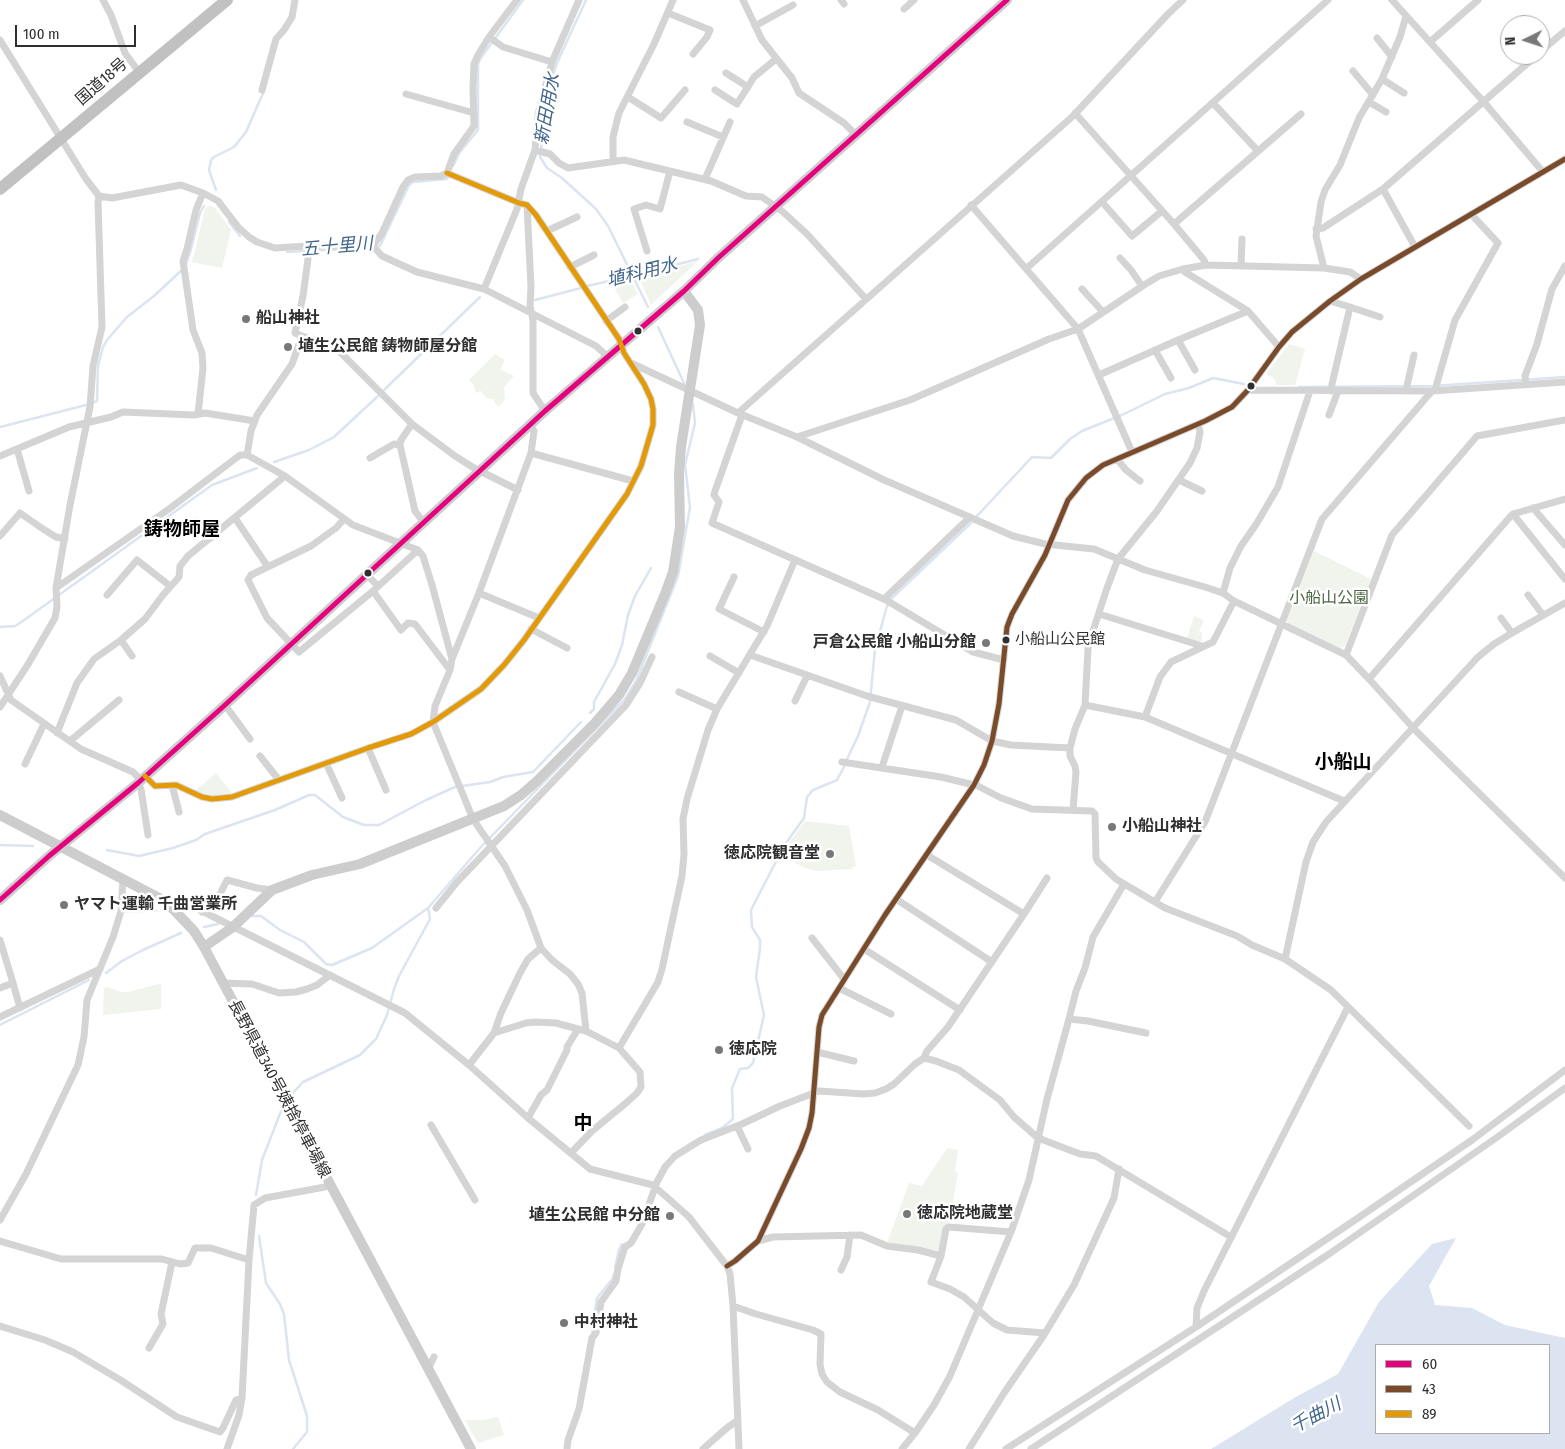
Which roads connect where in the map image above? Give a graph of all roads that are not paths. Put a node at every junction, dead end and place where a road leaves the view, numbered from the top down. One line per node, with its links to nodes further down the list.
1 (103, 0): 30 (street)
2 (226, 0): 30 (highway, 国道18号)
3 (296, 0): 35 (street)
4 (517, 0): 21 (street)
5 (579, 0): 28 (street)
6 (673, 0): 16 (street)
7 (744, 0): 18 (street)
8 (914, 0): 15 (street)
9 (1006, 0): 51 (street)
10 (1184, 0): 47 (street)
11 (1328, 0): 44 (street)
12 (1392, 0): 17 (street)
13 (1478, 0): 23 (street)
14 (793, 5): 18 (street)
15 (904, 9)
16 (668, 13): 25 (street); 41 (street)
17 (1406, 16): 23 (street); 26 (street)
18 (755, 26): 27 (street)
19 (1565, 31): 24 (street)
20 (1377, 38): 26 (street)
21 (492, 39): 28 (street); 46 (street)
22 (0, 40): 53 (street)
23 (1430, 42): 42 (street)
24 (1550, 44)
25 (693, 54)
26 (1392, 57): 33 (street)
27 (776, 59): 34 (street); 51 (street)
28 (552, 62): 54 (street)
29 (1525, 65): 42 (street)
30 (139, 72): 53 (highway, 国道18号)
31 (1353, 72): 40 (street)
32 (726, 73): 34 (street)
33 (1382, 79): 38 (street); 40 (street)
34 (748, 87): 37 (street)
35 (262, 90)
36 (685, 90): 41 (street)
37 (715, 90)
38 (1404, 93)
39 (406, 94): 46 (street)
40 (1373, 95): 43 (street)
41 (628, 97): 56 (street)
42 (1483, 101): 60 (street); 64 (street)
43 (1369, 102): 45 (street); 75 (street)
44 (1213, 103): 55 (street); 61 (street)
45 (1386, 112)
46 (474, 113): 59 (street)
47 (1075, 113): 61 (street); 69 (street)
48 (1300, 114): 55 (street)
49 (687, 122): 52 (street)
50 (730, 122): 52 (street)
51 (856, 135): 70 (street)
52 (723, 137): 62 (street)
53 (61, 138): 63 (highway, 国道18号); 66 (street)
54 (538, 151): 56 (street); 68 (street)
55 (1258, 151): 74 (street)
56 (613, 161): 58 (street)
57 (1564, 161): 60 (street)
58 (670, 171): 62 (street); 81 (street)
59 (447, 172): 68 (street); 79 (street)
60 (1543, 172): 72 (street)
61 (1131, 176): 67 (street); 71 (street)
62 (704, 179): 70 (street)
63 (0, 189)
64 (1384, 189): 75 (street); 80 (street)
65 (203, 193): 66 (street); 78 (street); 126 (street)
66 (98, 196): 131 (street)
67 (1102, 202): 71 (street); 88 (street)
68 (523, 204): 76 (street); 93 (street); 102 (street)
69 (971, 205): 88 (street); 96 (street)
70 (777, 207): 95 (street); 96 (street)
71 (1162, 211): 74 (street)
72 (1471, 214): 80 (street); 121 (street)
73 (577, 217): 76 (street)
74 (1174, 224): 84 (street)
75 (1316, 229): 89 (street)
76 (547, 231): 87 (street)
77 (1242, 239): 85 (street)
78 (307, 246): 79 (street); 106 (street)
79 (373, 246): 93 (street)
80 (1416, 247): 91 (street)
81 (647, 250)
82 (594, 255): 87 (street)
83 (1120, 258): 92 (street)
84 (1206, 265): 85 (street); 90 (street)
85 (1241, 265): 89 (street)
86 (1565, 266): 118 (street)
87 (570, 267): 104 (street)
88 (1027, 268): 105 (street)
89 (1324, 268): 91 (street)
90 (1183, 269): 92 (street); 100 (street)
91 (1361, 280): 97 (street)
92 (1142, 286): 101 (street)
93 (484, 289): 102 (street)
94 (1082, 289): 101 (street)
95 (684, 291): 108 (street); 123 (street)
96 (866, 299): 127 (street)
97 (1330, 301): 99 (street); 109 (street)
98 (625, 307): 104 (street)
99 (1350, 307): 103 (street); 120 (street)
100 (1248, 311): 107 (street); 109 (street)
101 (1103, 312): 105 (street)
102 (532, 314): 112 (street); 125 (street)
103 (1380, 317)
104 (606, 321): 108 (street)
105 (1078, 328): 115 (street); 135 (street)
106 (302, 336): 130 (street); 132 (street)
107 (1178, 340): 110 (street); 114 (street)
108 (621, 346): 112 (street); 113 (street)
109 (1279, 348): 122 (street)
110 (1156, 350): 115 (street); 116 (street)
111 (1414, 355): 119 (street)
112 (608, 358): 125 (street)
113 (631, 363): 123 (street); 148 (street)
114 (1195, 370)
115 (1099, 375): 138 (street)
116 (1171, 378)
117 (1565, 382): 118 (street)
118 (1526, 384): 121 (street)
119 (1406, 387): 120 (street); 121 (street)
120 (1333, 388): 124 (street); 128 (street)
121 (1435, 388): 189 (street)
122 (1248, 390): 124 (street); 133 (street)
123 (690, 391): 127 (street); 244 (street)
124 (1310, 391): 176 (street)
125 (545, 411): 134 (street)
126 (198, 414): 130 (street); 131 (street)
127 (740, 414): 135 (street); 168 (street)
128 (1330, 415)
129 (1565, 420): 198 (street)
130 (255, 421): 140 (street)
131 (87, 424): 137 (street); 162 (street)
132 (412, 424): 136 (street); 144 (street)
133 (1198, 424): 138 (street); 146 (street)
134 (530, 425): 139 (street); 144 (street)
135 (798, 437): 155 (street)
136 (400, 446): 142 (street); 159 (street)
137 (17, 449): 141 (street); 150 (street)
138 (1132, 452): 143 (street)
139 (531, 453): 148 (street); 149 (street)
140 (246, 455): 145 (street); 177 (street)
141 (0, 456)
142 (370, 458)
143 (1117, 459): 147 (street); 164 (street)
144 (480, 471): 149 (street); 159 (street)
145 (285, 476): 156 (street); 157 (street)
146 (1178, 480): 151 (street); 167 (street)
147 (1140, 481)
148 (633, 482): 187 (street)
149 (518, 490): 175 (street)
150 (29, 491)
151 (1202, 491)
152 (1565, 499): 153 (street)
153 (1533, 508): 154 (street); 165 (street)
154 (1513, 514): 172 (street); 208 (street)
155 (970, 517): 164 (street); 180 (street)
156 (235, 518): 161 (street); 169 (street)
157 (344, 519): 163 (street); 169 (street)
158 (197, 521): 161 (street)
159 (424, 523): 163 (street)
160 (0, 536): 162 (street)
161 (211, 538): 173 (street)
162 (65, 539): 177 (street)
163 (401, 544): 166 (street); 170 (street)
164 (1050, 544): 167 (street); 203 (street)
165 (1565, 545)
166 (418, 550): 174 (street); 202 (street)
167 (1118, 559): 176 (street); 185 (street)
168 (795, 560): 180 (street); 191 (street)
169 (268, 567): 194 (street)
170 (367, 575): 174 (street); 182 (street)
171 (734, 577): 191 (street)
172 (1565, 579)
173 (170, 586): 178 (street); 193 (street)
174 (376, 588): 184 (street); 204 (street)
175 (479, 593): 187 (street); 202 (street)
176 (1223, 593): 181 (street)
177 (56, 594): 210 (street)
178 (107, 595)
179 (1528, 595): 186 (street)
180 (885, 600): 203 (street)
181 (1234, 601): 189 (street); 195 (street)
182 (337, 602): 184 (street); 194 (street)
183 (1565, 603): 186 (street)
184 (346, 613): 194 (street)
185 (1099, 614): 195 (street); 213 (street)
186 (1543, 615): 192 (street)
187 (539, 618): 190 (street)
188 (1501, 618): 192 (street)
189 (1281, 624): 198 (street); 228 (street)
190 (531, 630): 196 (street); 219 (street)
191 (764, 632): 197 (street)
192 (1512, 632): 221 (street)
193 (121, 640): 199 (street); 222 (street)
194 (292, 644): 214 (street)
195 (1202, 646): 218 (street)
196 (567, 648)
197 (750, 655): 205 (street); 207 (street)
198 (1346, 655): 208 (street)
199 (132, 656)
200 (710, 656): 205 (street)
201 (652, 658): 246 (street)
202 (452, 660): 204 (street)
203 (1004, 660): 224 (street)
204 (450, 670): 219 (street)
205 (739, 673): 217 (street)
206 (0, 676): 210 (street)
207 (807, 676): 212 (street); 215 (street)
208 (1369, 679): 221 (street)
209 (679, 692): 217 (street)
210 (8, 695): 216 (street); 220 (street)
211 (119, 700): 225 (street)
212 (795, 701)
213 (1085, 704): 218 (street); 227 (street)
214 (225, 705): 223 (street); 234 (street)
215 (902, 706): 224 (street); 233 (street)
216 (0, 707)
217 (717, 709): 287 (street)
218 (1145, 717): 228 (street)
219 (433, 722): 226 (street); 244 (street)
220 (44, 724): 222 (street); 232 (street)
221 (1413, 727): 240 (street); 250 (street)
222 (57, 733): 225 (street)
223 (250, 739)
224 (992, 741): 227 (street); 237 (street)
225 (70, 742): 234 (street)
226 (368, 748): 231 (street); 238 (street)
227 (1070, 748): 241 (street)
228 (1231, 754): 240 (street); 256 (street)
229 (260, 756): 235 (street)
230 (842, 762): 233 (street)
231 (326, 763): 235 (street); 239 (street)
232 (25, 764)
233 (882, 767): 237 (street)
234 (141, 780): 236 (street); 245 (street); 247 (street)
235 (279, 780): 236 (street)
236 (172, 785): 242 (street)
237 (974, 786): 241 (street); 248 (street)
238 (386, 790)
239 (342, 798)
240 (1344, 801): 268 (street)
241 (1074, 810): 252 (street)
242 (179, 812)
243 (0, 815): 247 (street, 長野県道340号姨捨停車場線)
244 (473, 819): 246 (street); 253 (street)
245 (148, 835)
246 (489, 842): 257 (street); 266 (street)
247 (62, 846): 251 (street, 長野県道340号姨捨停車場線); 255 (street)
248 (927, 855): 254 (street); 260 (street)
249 (1046, 878): 260 (street)
250 (1565, 878)
251 (123, 880): 258 (street, 長野県道340号姨捨停車場線); 270 (street)
252 (1124, 884): 256 (street); 282 (street)
253 (272, 890): 259 (street); 261 (street)
254 (896, 899): 267 (street); 269 (street)
255 (0, 900)
256 (1155, 902): 268 (street)
257 (436, 908)
258 (175, 911): 259 (street); 265 (street, 長野県道340号姨捨停車場線)
259 (202, 912): 261 (street)
260 (1024, 914): 269 (street)
261 (233, 927): 265 (street); 271 (street)
262 (0, 932): 264 (street)
263 (812, 938): 272 (street)
264 (0, 939): 273 (street)
265 (204, 947): 274 (street, 長野県道340号姨捨停車場線)
266 (541, 948): 284 (street); 285 (street)
267 (864, 949): 272 (street); 279 (street)
268 (1284, 959): 277 (street)
269 (992, 962): 279 (street)
270 (100, 969): 278 (street); 306 (street)
271 (330, 975): 274 (street); 291 (street)
272 (844, 979): 276 (street)
273 (13, 983): 275 (street); 278 (street)
274 (223, 983): 303 (street, 長野県道340号姨捨停車場線)
275 (0, 988)
276 (839, 988): 280 (street); 288 (street)
277 (1348, 1007): 298 (street); 309 (street)
278 (20, 1008): 281 (street)
279 (960, 1010): 289 (street)
280 (891, 1014)
281 (0, 1017)
282 (1069, 1019): 286 (street); 299 (street)
283 (578, 1029): 284 (street); 285 (street); 295 (street)
284 (586, 1031): 287 (street)
285 (494, 1033): 291 (street)
286 (1146, 1033)
287 (619, 1048): 301 (street)
288 (817, 1052): 290 (street); 294 (street)
289 (924, 1058): 294 (street); 299 (street)
290 (854, 1061)
291 (469, 1064): 295 (street)
292 (1565, 1070): 320 (street)
293 (1565, 1088): 336 (street)
294 (813, 1094): 297 (street); 311 (street)
295 (528, 1118): 301 (street)
296 (431, 1125): 305 (street)
297 (737, 1126): 300 (street); 304 (street)
298 (1469, 1126)
299 (1038, 1138): 302 (street); 307 (street)
300 (748, 1149)
301 (571, 1153): 304 (street)
302 (1119, 1169): 309 (street); 321 (street)
303 (330, 1184): 313 (street); 324 (street, 長野県道340号姨捨停車場線)
304 (656, 1188): 315 (street); 330 (street)
305 (476, 1200)
306 (0, 1220)
307 (1011, 1232): 312 (street); 318 (street)
308 (850, 1235): 311 (street); 312 (street); 316 (street)
309 (1231, 1237): 320 (street)
310 (0, 1241): 314 (street)
311 (758, 1241): 315 (street)
312 (941, 1256): 318 (street)
313 (249, 1260): 314 (street); 325 (street)
314 (172, 1262): 322 (street)
315 (727, 1266): 317 (street)
316 (841, 1270)
317 (733, 1306): 326 (street); 327 (street)
318 (978, 1309): 321 (street); 327 (street)
319 (0, 1326): 325 (street)
320 (1196, 1326): 335 (street)
321 (1045, 1333): 334 (street)
322 (149, 1348)
323 (434, 1357): 324 (street)
324 (428, 1369): 329 (street, 長野県道340号姨捨停車場線)
325 (242, 1398): 328 (street)
326 (738, 1421): 331 (street); 332 (street)
327 (915, 1433): 333 (street)
328 (227, 1449)
329 (471, 1449)
330 (567, 1449)
331 (703, 1449)
332 (739, 1449)
333 (902, 1449)
334 (969, 1449)
335 (1006, 1449)
336 (1031, 1449)

